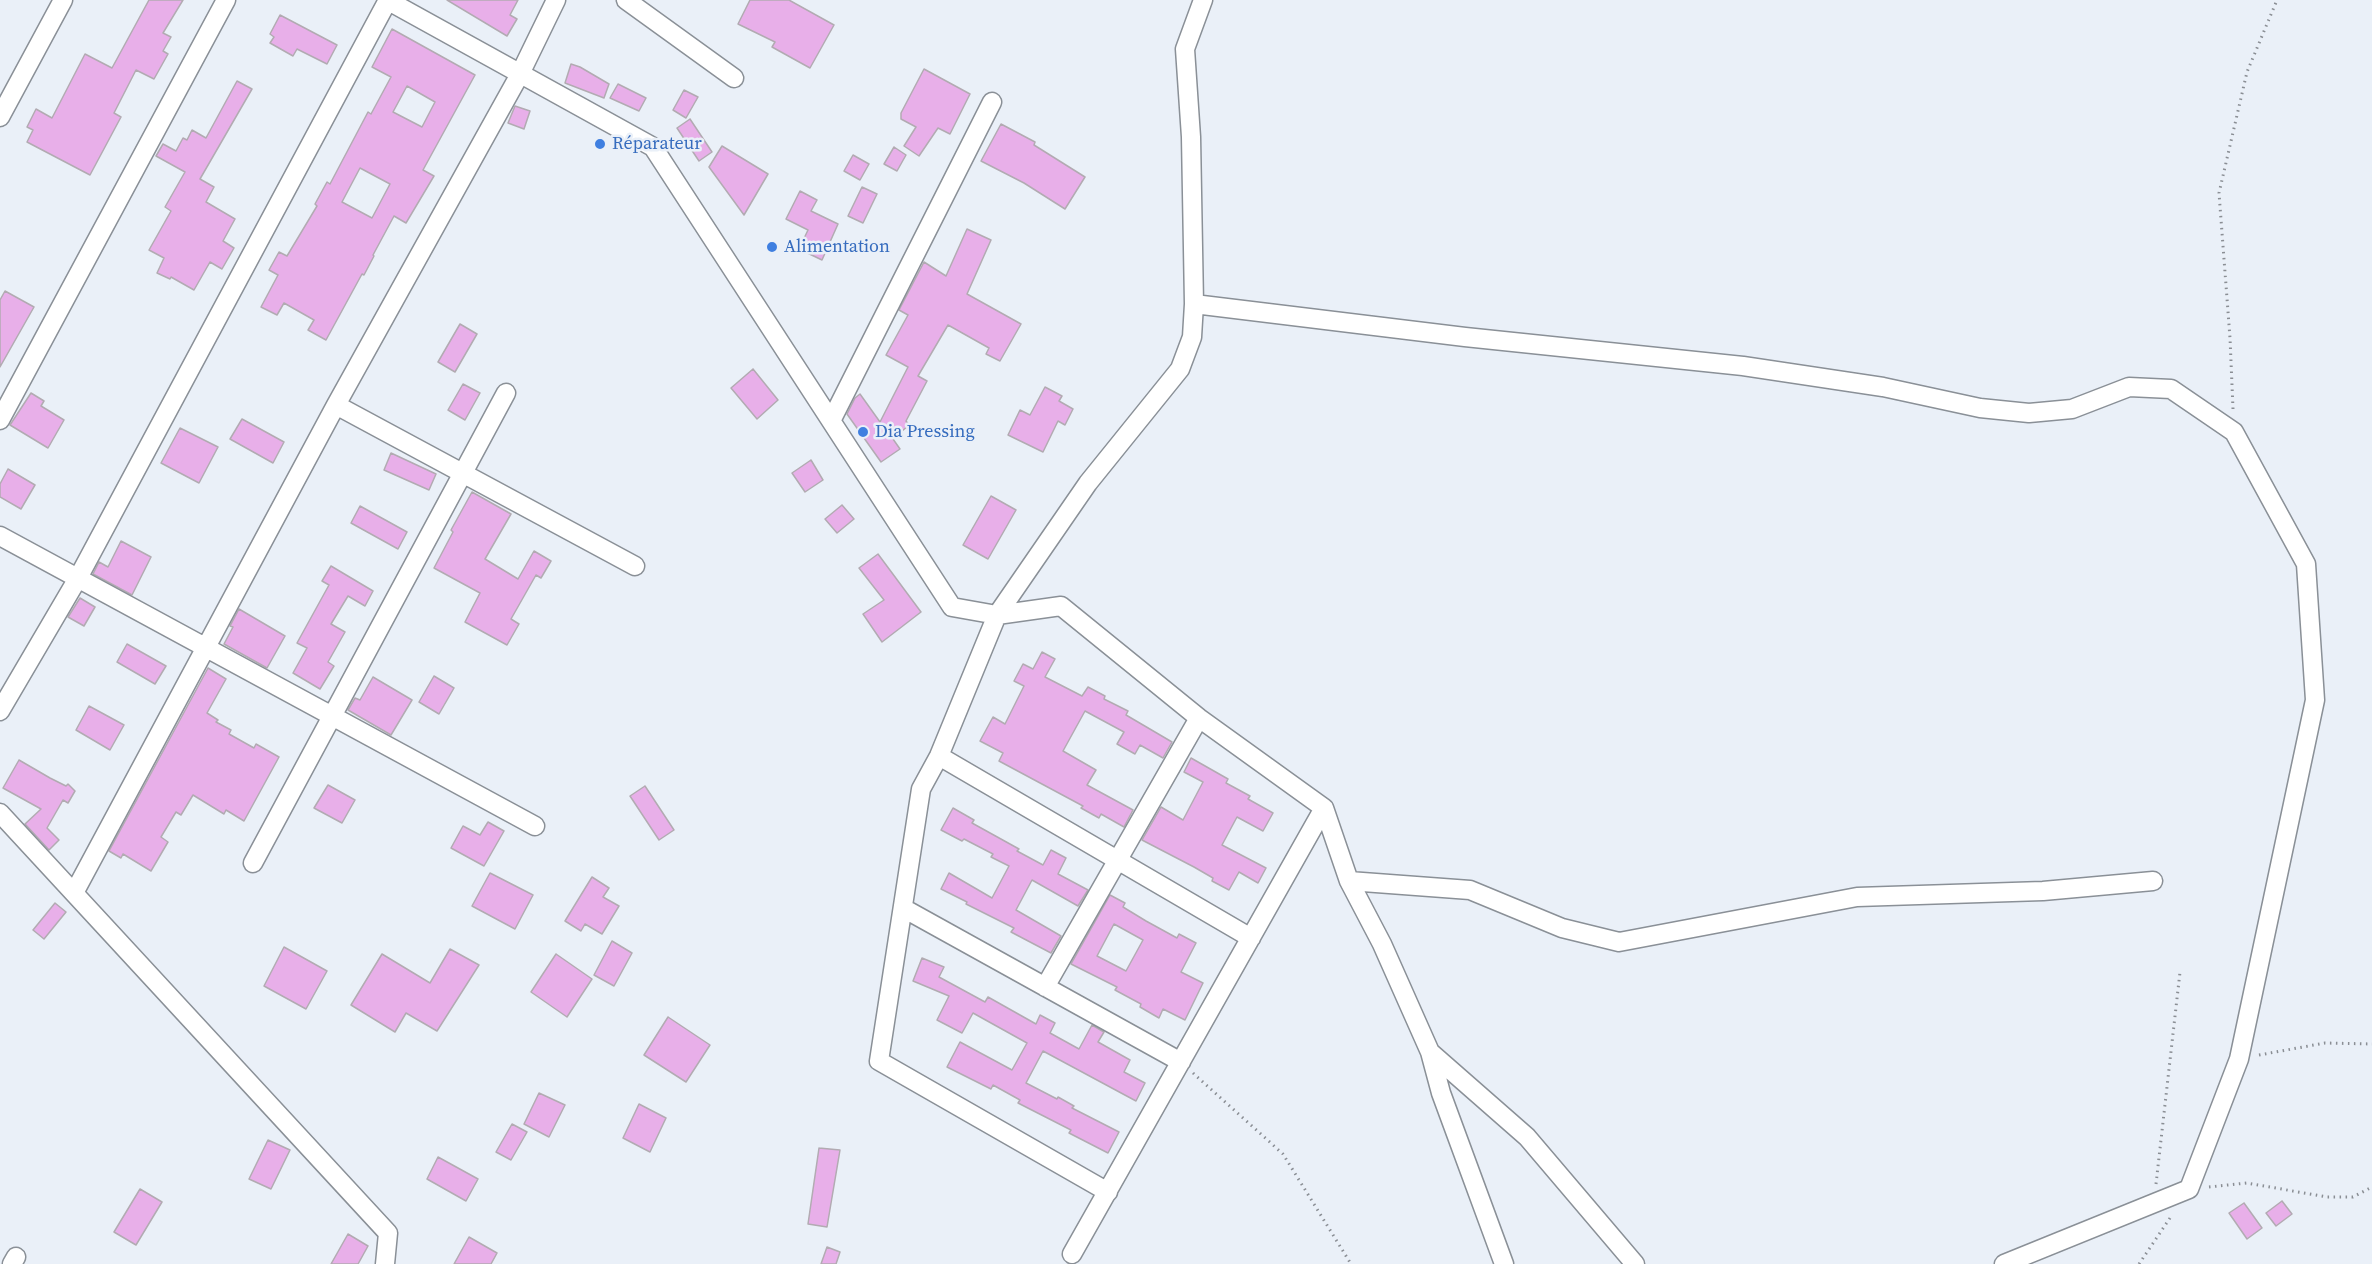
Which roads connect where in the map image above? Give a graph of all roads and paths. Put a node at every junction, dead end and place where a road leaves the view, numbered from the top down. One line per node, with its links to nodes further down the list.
1 (63, 0): 11 (street)
2 (226, 0): 16 (street)
3 (388, 0): 8 (street); 21 (street)
4 (556, 0): 8 (street)
5 (626, 0): 9 (street)
6 (1203, 0): 12 (street)
7 (2277, 0): 17 (path)
8 (520, 74): 14 (street); 15 (street)
9 (734, 78)
10 (992, 102): 15 (street)
11 (0, 117)
12 (1194, 304): 17 (street); 22 (street)
13 (506, 393): 18 (street)
14 (336, 405): 18 (street); 23 (street)
15 (832, 419): 22 (street)
16 (0, 420)
17 (2234, 432): 42 (street)
18 (463, 473): 20 (street); 25 (street)
19 (0, 536): 21 (street)
20 (635, 566)
21 (78, 578): 23 (street); 24 (street)
22 (997, 615): 26 (street); 27 (street)
23 (206, 647): 25 (street); 35 (street)
24 (0, 711)
25 (333, 716): 30 (street); 32 (street)
26 (1199, 718): 28 (street); 31 (street)
27 (939, 756): 31 (street); 36 (street)
28 (1324, 808): 33 (street); 37 (street)
29 (0, 813): 35 (street)
30 (535, 826)
31 (1117, 860): 37 (street); 39 (street)
32 (253, 864)
33 (1349, 881): 34 (street); 41 (street)
34 (2153, 881)
35 (74, 893): 50 (street)
36 (903, 908): 39 (street); 46 (street)
37 (1251, 938): 43 (street)
38 (2180, 972): 47 (path)
39 (1045, 987): 43 (street)
40 (2372, 1044): 42 (path)
41 (1430, 1052): 52 (street); 53 (street)
42 (2239, 1059): 45 (street)
43 (1181, 1062): 46 (street); 51 (path)
44 (2372, 1187): 45 (path)
45 (2189, 1189): 47 (street)
46 (1108, 1192): 49 (street)
47 (2153, 1204): 54 (street)
48 (2170, 1217): 55 (path)
49 (1072, 1254)
50 (385, 1264)
51 (1351, 1264)
52 (1504, 1264)
53 (1635, 1264)
54 (2004, 1264)
55 (2139, 1264)

